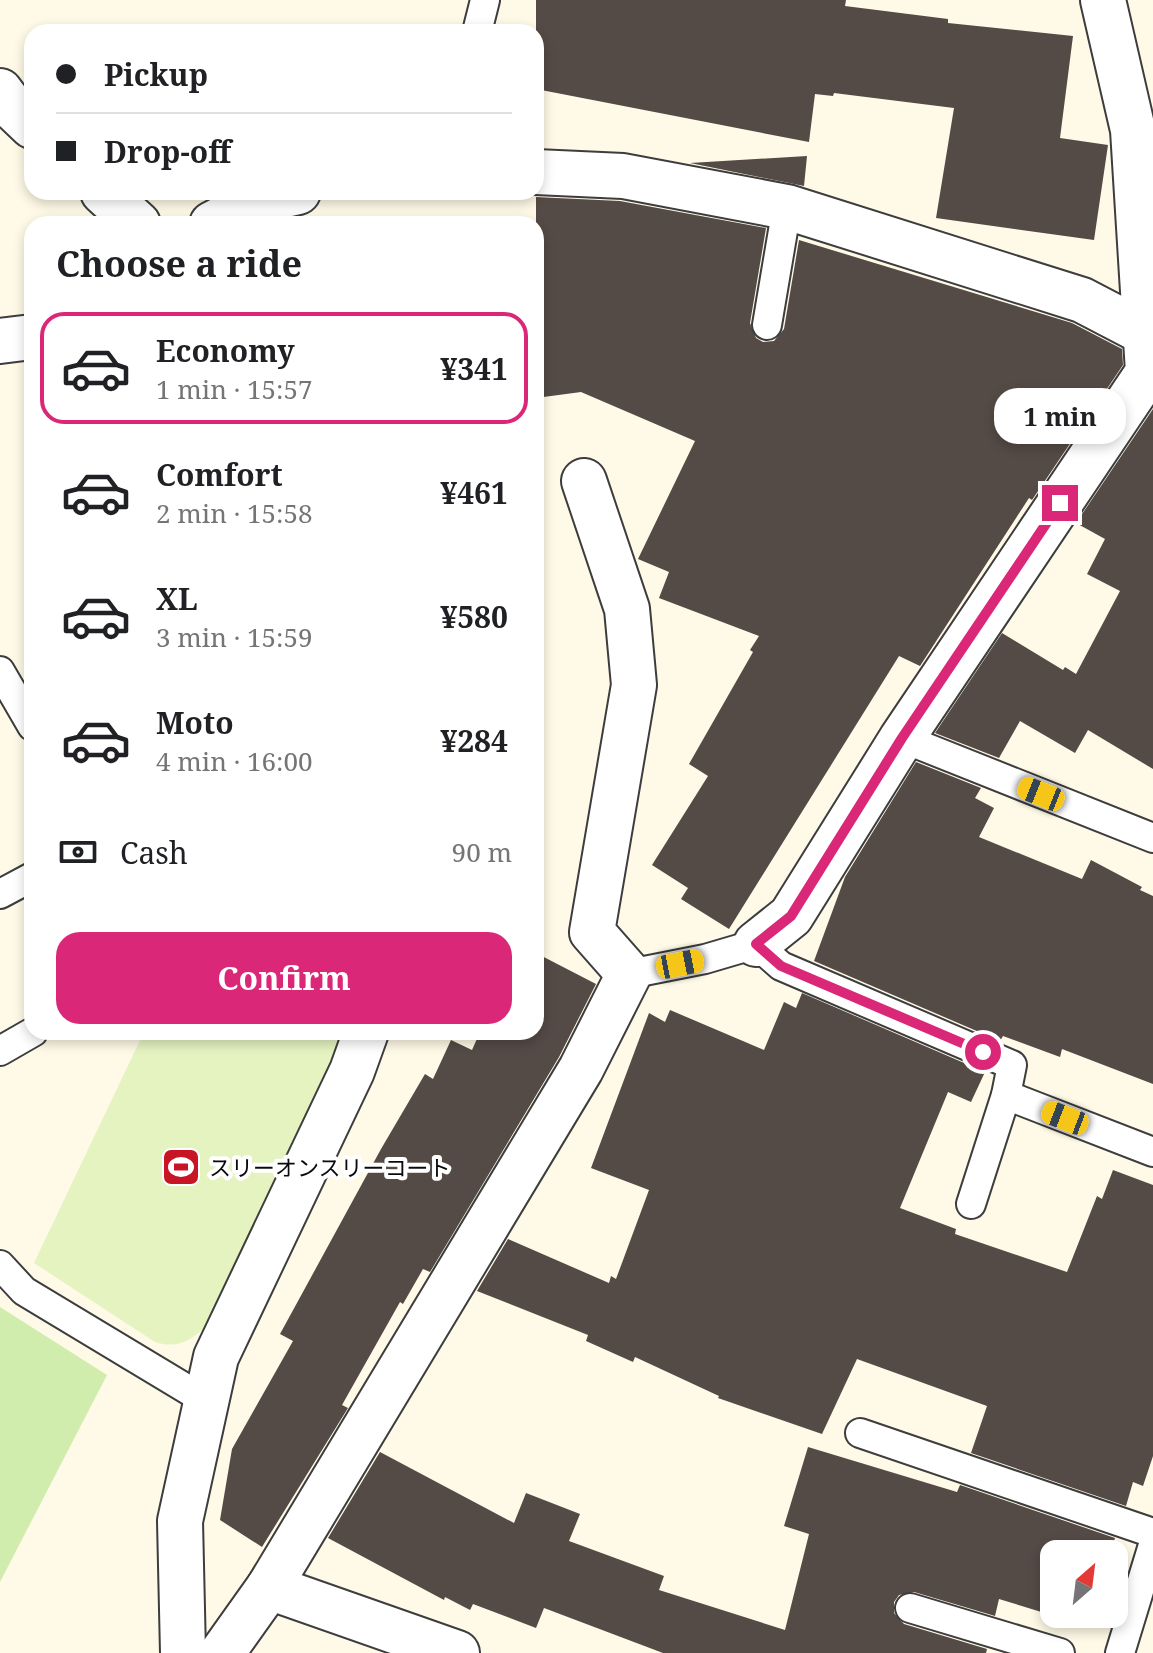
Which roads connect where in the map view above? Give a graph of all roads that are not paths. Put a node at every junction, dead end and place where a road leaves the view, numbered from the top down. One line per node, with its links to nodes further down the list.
1 (485, 0): 3 (lane)
2 (1103, 0): 6 (street)
3 (479, 24)
4 (0, 91): 5 (street)
5 (24, 118)
6 (1143, 132): 14 (street)
7 (544, 172): 10 (street)
8 (112, 200): 11 (street)
9 (263, 200): 12 (street)
10 (787, 207): 13 (lane); 14 (street)
11 (129, 216)
12 (227, 216)
13 (767, 325)
14 (1149, 335): 20 (street)
15 (24, 338): 16 (street)
16 (0, 341)
17 (584, 481): 25 (street)
18 (0, 671): 19 (lane)
19 (24, 712)
20 (902, 738): 21 (lane); 24 (street)
21 (1153, 838)
22 (24, 881): 23 (lane)
23 (0, 894)
24 (756, 944): 25 (lane); 29 (lane)
25 (629, 974): 37 (street)
26 (24, 1037): 28 (lane)
27 (363, 1040): 33 (street)
28 (0, 1051)
29 (1006, 1095): 30 (lane); 31 (lane)
30 (1153, 1152)
31 (971, 1204)
32 (0, 1265): 33 (lane)
33 (205, 1400): 40 (street)
34 (860, 1433): 35 (lane)
35 (1153, 1533)
36 (1153, 1545): 43 (lane)
37 (269, 1587): 41 (street); 42 (street)
38 (910, 1608): 39 (lane)
39 (1041, 1651)
40 (183, 1653)
41 (222, 1653)
42 (457, 1653)
43 (1120, 1653)

